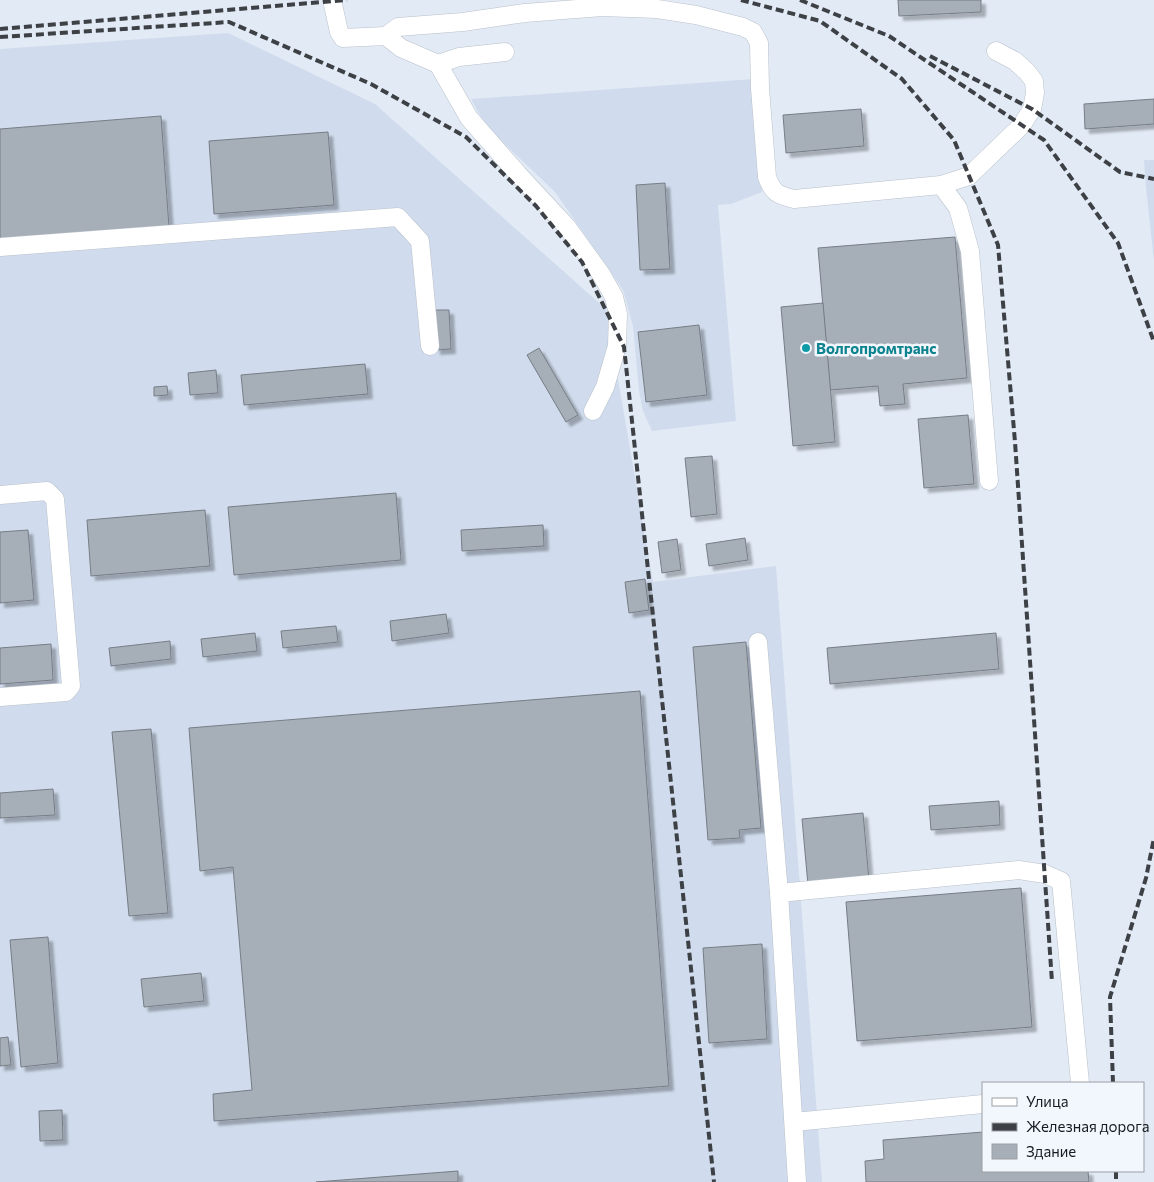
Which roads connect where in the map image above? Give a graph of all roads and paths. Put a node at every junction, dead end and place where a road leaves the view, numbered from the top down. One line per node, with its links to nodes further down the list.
1 (332, 0): 2 (lane)
2 (386, 36): 5 (lane); 6 (lane)
3 (996, 51): 6 (lane)
4 (505, 52): 5 (lane)
5 (438, 64): 9 (lane)
6 (941, 185): 10 (lane)
7 (0, 247): 8 (lane)
8 (430, 346)
9 (593, 411)
10 (989, 481)
11 (0, 495): 13 (lane)
12 (758, 642): 14 (lane)
13 (0, 697)
14 (779, 893): 15 (lane); 17 (lane)
15 (1080, 1082)
16 (982, 1104): 17 (lane)
17 (794, 1122): 18 (lane)
18 (797, 1182)

